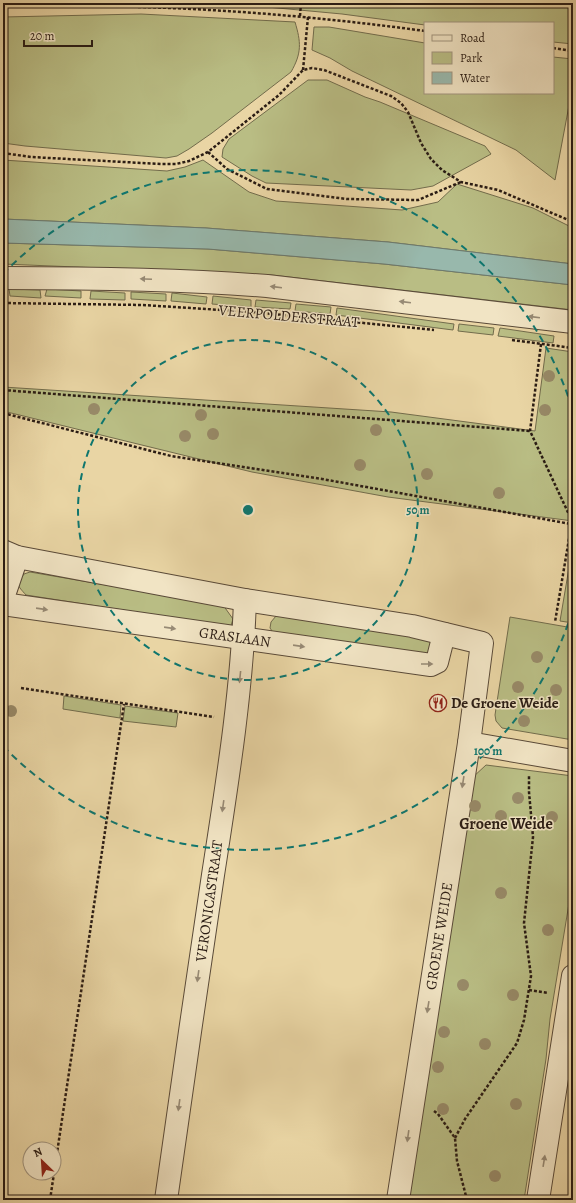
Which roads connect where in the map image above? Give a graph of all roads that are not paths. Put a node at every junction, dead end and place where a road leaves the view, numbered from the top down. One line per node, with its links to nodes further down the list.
1 (3, 278): 2 (street, VEERPOLDERSTRAAT, one-way to 1)
2 (573, 322)
3 (10, 554): 4 (street); 5 (street)
4 (3, 598)
5 (245, 600): 7 (street); 8 (street, VERONICASTRAAT)
6 (3, 604): 8 (street, GRASLAAN, one-way to 8)
7 (444, 634): 8 (street, GRASLAAN, one-way to 7); 9 (street, GROENE WEIDE)
8 (244, 639): 12 (street, VERONICASTRAAT, one-way to 12)
9 (469, 743): 10 (street); 13 (street, GROENE WEIDE, one-way to 13)
10 (573, 761)
11 (573, 976): 14 (street, one-way to 11)
12 (166, 1200)
13 (398, 1200)
14 (538, 1200)

